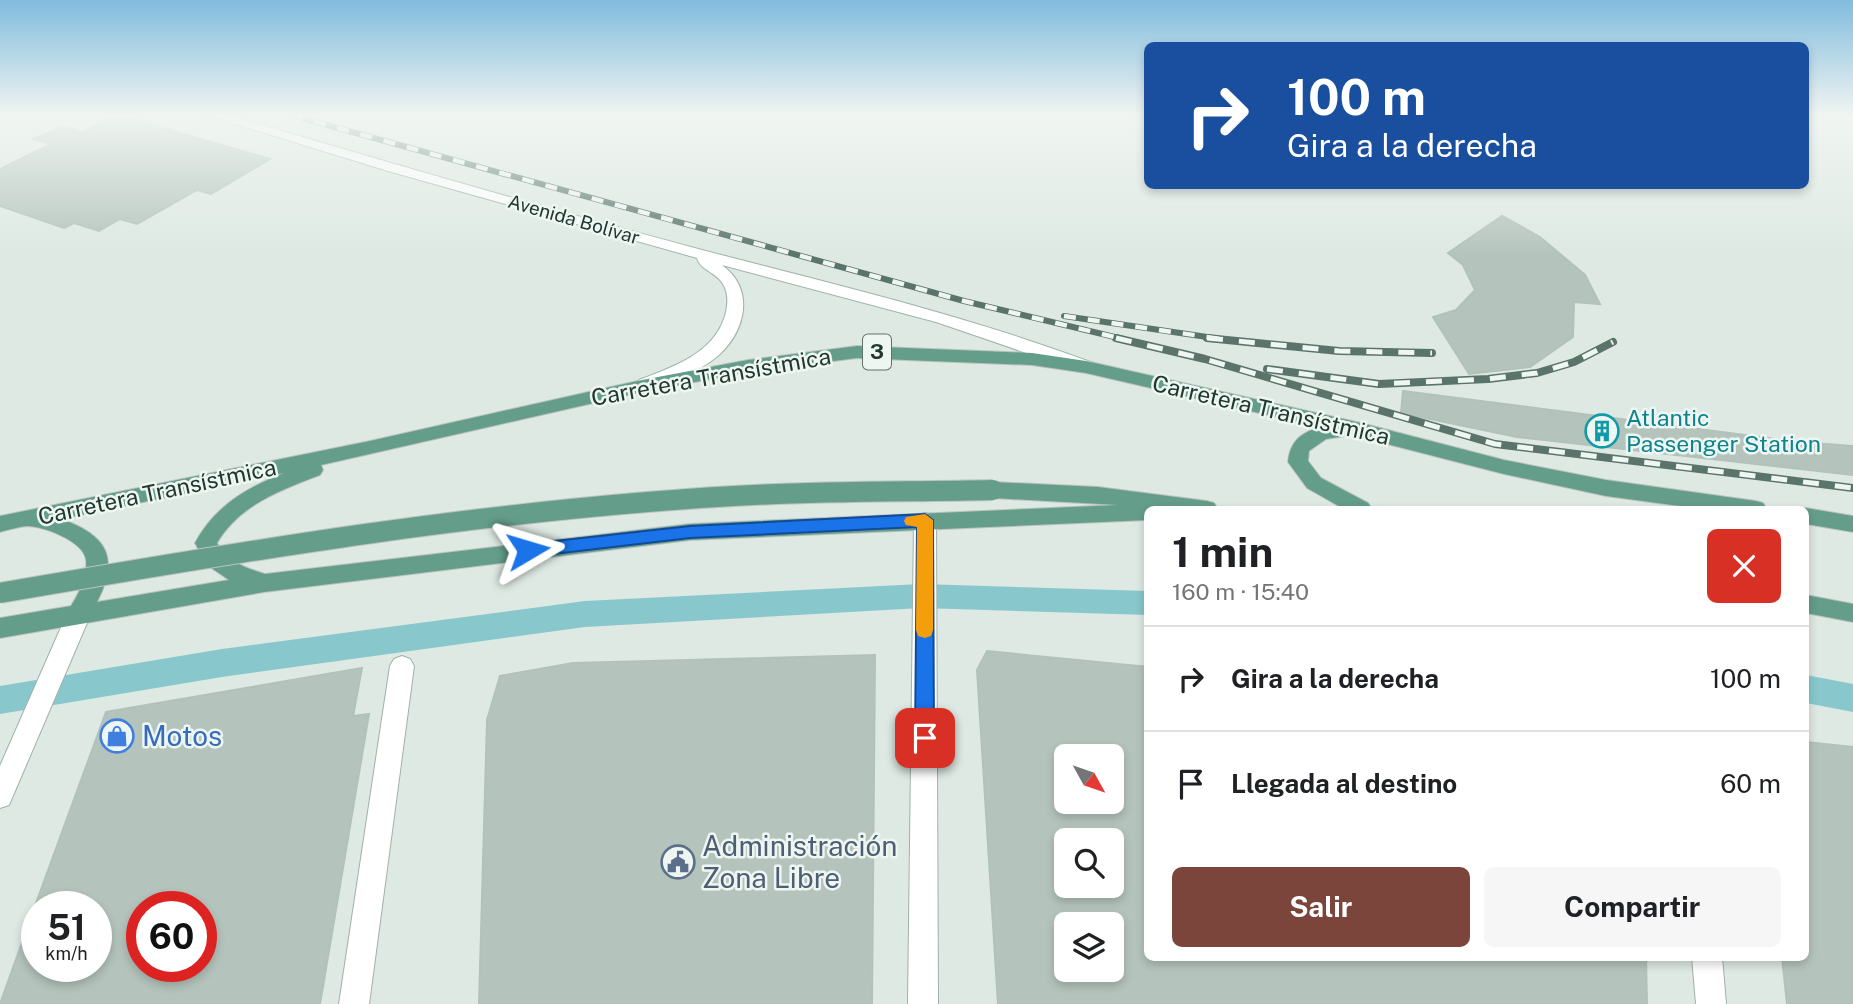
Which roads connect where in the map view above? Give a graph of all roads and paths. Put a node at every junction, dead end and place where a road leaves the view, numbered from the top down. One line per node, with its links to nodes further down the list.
1 (375, 162): 2 (main road, Avenida Bolívar)
2 (694, 252): 3 (main road, Avenida Bolívar); 4 (main road, Avenida Bolívar)
3 (1086, 368): 4 (main road, Carretera Transístmica / 3); 5 (main road, Carretera Transístmica / 3)
4 (642, 386): 6 (main road, Carretera Transístmica / 3)
5 (1361, 430): 8 (main road); 9 (main road, Carretera Transístmica / 3)
6 (370, 448): 12 (main road, Carretera Transístmica / 3); 16 (main road)
7 (1184, 506): 17 (main road, bridge)
8 (1356, 506)
9 (1735, 506)
10 (1144, 512): 13 (main road)
11 (1809, 517): 15 (main road)
12 (26, 519): 14 (main road, Carretera Transístmica / 3); 20 (main road)
13 (925, 520): 16 (main road); 26 (main road)
14 (0, 524)
15 (1853, 524)
16 (264, 583): 20 (main road)
17 (0, 593)
18 (1809, 605): 19 (main road)
19 (1853, 613)
20 (78, 616): 21 (main road); 23 (main road)
21 (0, 628)
22 (402, 666): 25 (main road)
23 (0, 796)
24 (1707, 961): 27 (main road)
25 (354, 1004)
26 (923, 1004)
27 (1710, 1004)

